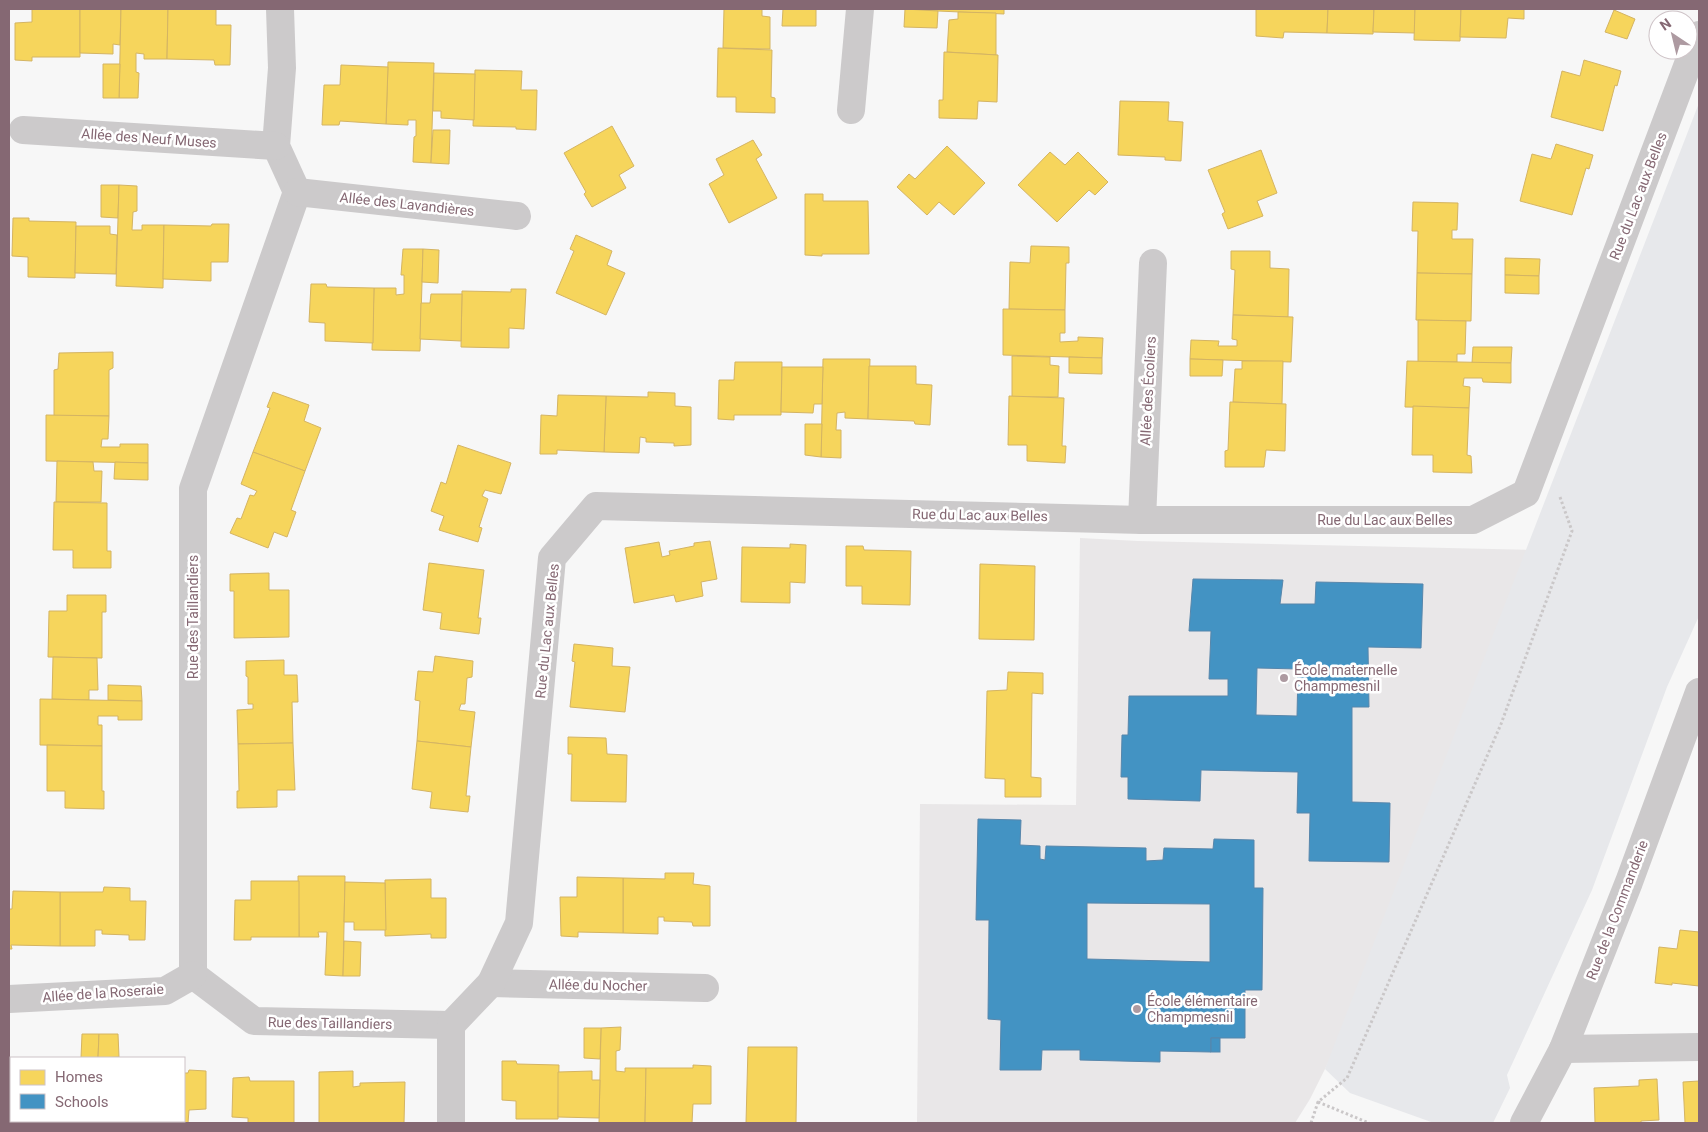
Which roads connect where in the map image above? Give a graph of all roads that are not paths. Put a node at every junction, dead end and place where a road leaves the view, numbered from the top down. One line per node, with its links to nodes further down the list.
1 (280, 9): 6 (street)
2 (860, 9): 4 (street)
3 (1699, 35): 10 (street, Rue du Lac aux Belles)
4 (851, 110)
5 (23, 130): 6 (street, Allée des Neuf Muses)
6 (276, 146): 7 (street)
7 (297, 192): 8 (street, Allée des Lavandières); 12 (street, Rue des Taillandiers)
8 (516, 216)
9 (1153, 262): 10 (street, Allée des Écoliers)
10 (1142, 520): 13 (street, Rue du Lac aux Belles)
11 (1699, 692): 18 (street, Rue de la Commanderie)
12 (194, 975): 15 (street, Allée de la Roseraie); 16 (street, Rue des Taillandiers)
13 (491, 983): 14 (street, Allée du Nocher); 16 (street, Rue du Lac aux Belles)
14 (705, 988)
15 (9, 999)
16 (451, 1025): 19 (street)
17 (1699, 1047): 18 (street)
18 (1563, 1049): 20 (street, Rue de la Commanderie)
19 (451, 1123)
20 (1524, 1123)

